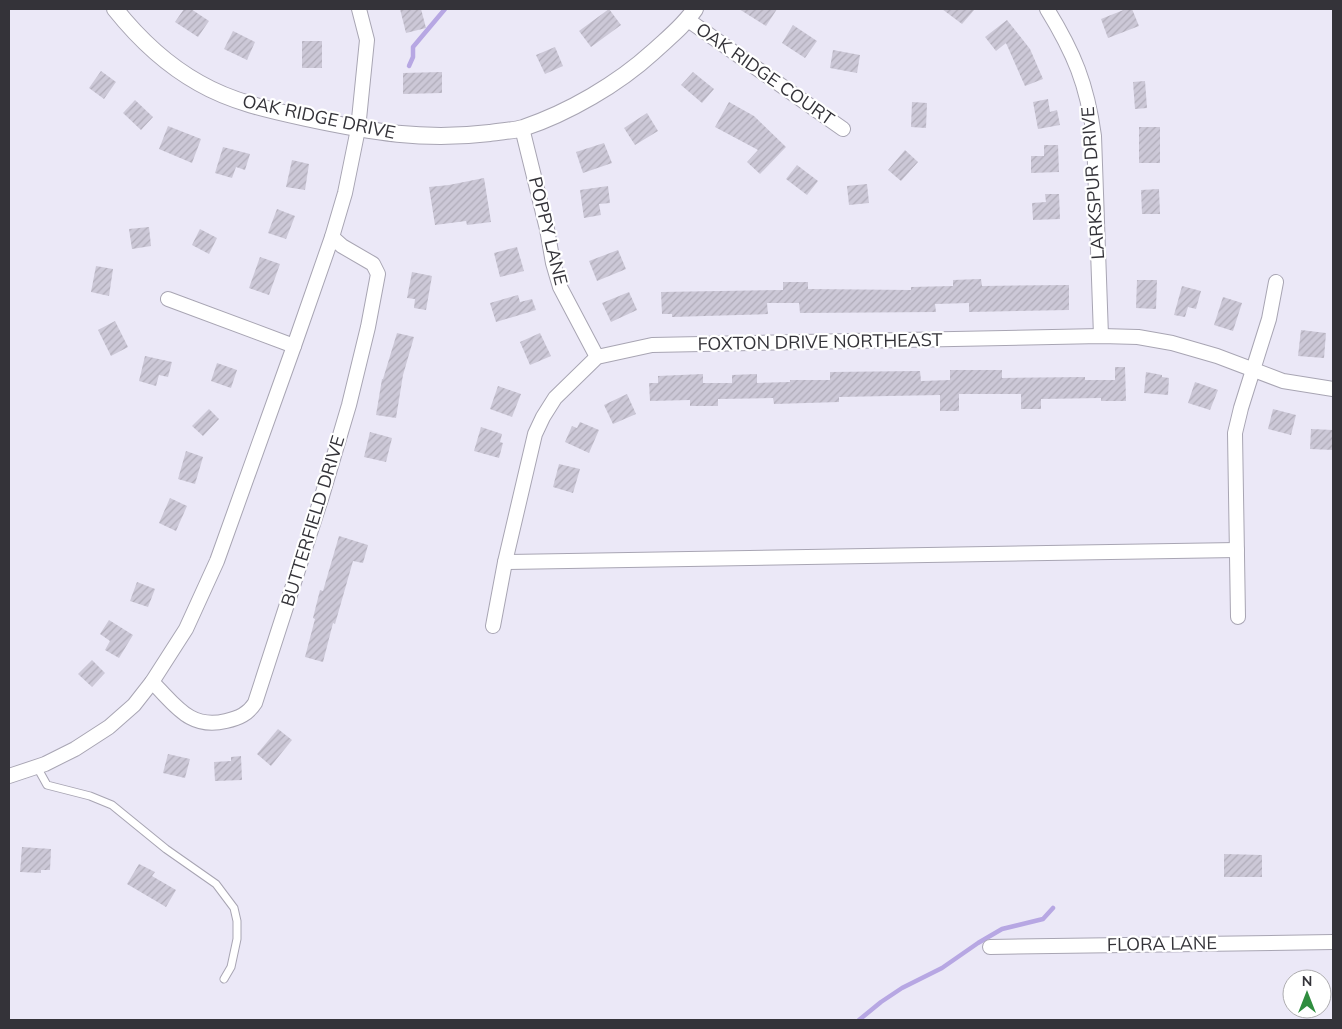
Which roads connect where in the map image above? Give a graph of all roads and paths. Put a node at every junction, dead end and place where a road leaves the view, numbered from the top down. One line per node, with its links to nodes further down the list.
1 (115, 9): 7 (street, OAK RIDGE DRIVE)
2 (359, 9): 7 (street)
3 (1047, 9): 11 (street, LARKSPUR DRIVE)
4 (691, 14): 5 (street, OAK RIDGE DRIVE); 6 (street, OAK RIDGE COURT)
5 (522, 128): 7 (street, OAK RIDGE DRIVE); 13 (street, POPPY LANE)
6 (843, 128)
7 (358, 129): 8 (street)
8 (332, 237): 12 (street); 20 (street, BUTTERFIELD DRIVE)
9 (1276, 282): 14 (street)
10 (168, 299): 12 (street)
11 (1101, 336): 13 (street, FOXTON DRIVE NORTHEAST); 14 (street, FOXTON DRIVE NORTHEAST)
12 (294, 346): 20 (street)
13 (597, 357): 17 (street)
14 (1254, 370): 15 (street, FOXTON DRIVE NORTHEAST); 16 (street)
15 (1333, 389)
16 (1237, 550): 17 (street); 18 (street)
17 (505, 562): 19 (street)
18 (1238, 617)
19 (493, 626)
20 (152, 682): 21 (street)
21 (37, 767): 22 (street); 25 (lane)
22 (9, 776)
23 (1333, 942): 24 (street, FLORA LANE)
24 (990, 947)
25 (224, 979)

